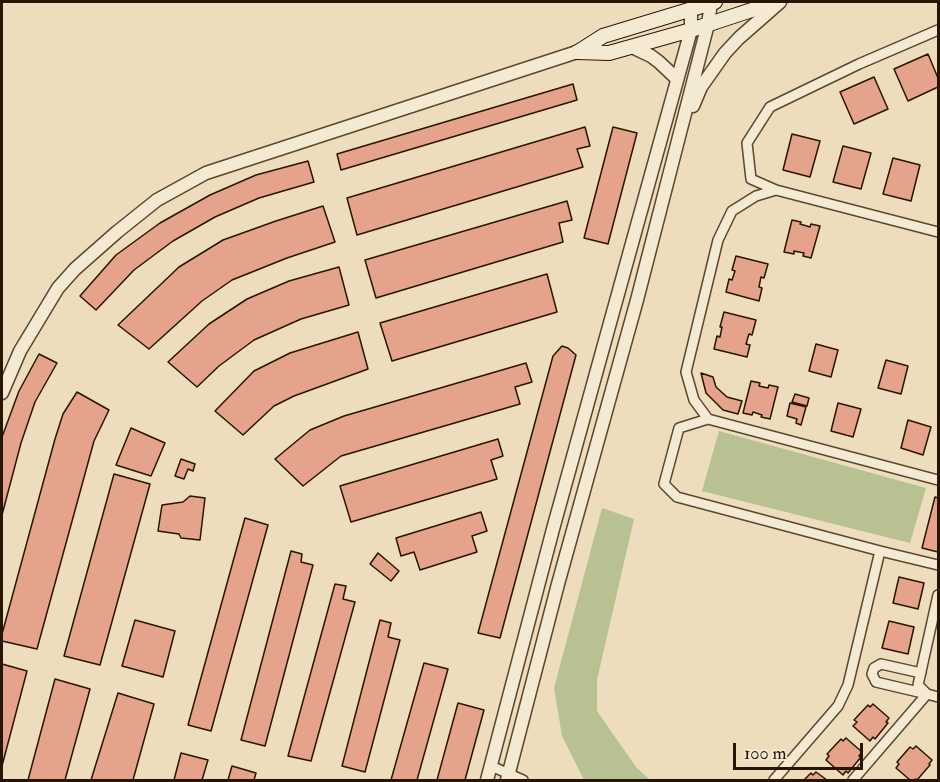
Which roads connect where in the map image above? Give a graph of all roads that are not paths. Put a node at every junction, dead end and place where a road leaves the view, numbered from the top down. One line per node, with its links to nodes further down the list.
1 (713, 2): 3 (main road); 4 (street)
2 (778, 2): 4 (main road); 10 (street)
3 (691, 9): 5 (street); 8 (main road)
4 (708, 24): 5 (main road); 10 (street)
5 (691, 30): 7 (main road); 9 (street)
6 (939, 30): 11 (street)
7 (632, 47): 8 (main road); 9 (street)
8 (577, 52): 13 (street)
9 (677, 79): 22 (street)
10 (676, 146): 23 (street)
11 (776, 190): 12 (street); 14 (street)
12 (939, 231)
13 (2, 393)
14 (708, 419): 15 (street); 16 (street)
15 (939, 480)
16 (880, 550): 17 (street); 26 (street)
17 (939, 565)
18 (939, 595): 19 (street)
19 (921, 673): 20 (street); 20 (street)
20 (927, 694): 21 (street); 27 (street)
21 (939, 697)
22 (491, 766): 23 (street); 24 (street)
23 (507, 777): 25 (street)
24 (487, 780)
25 (523, 780)
26 (774, 780)
27 (854, 780)

